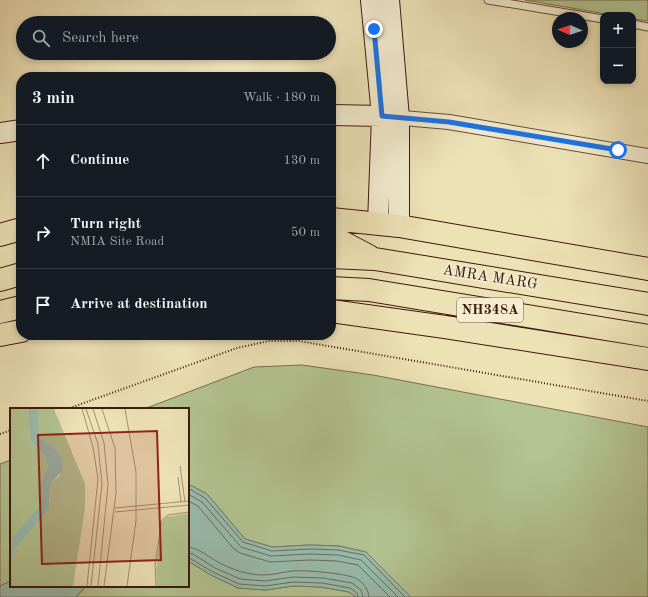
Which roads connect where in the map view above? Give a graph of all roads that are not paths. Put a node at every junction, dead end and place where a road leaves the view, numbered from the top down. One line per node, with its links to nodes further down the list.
1 (371, 0): 8 (street)
2 (389, 0): 8 (street)
3 (488, 0): 4 (lane)
4 (600, 19)
5 (636, 25): 6 (lane)
6 (648, 27)
7 (336, 115): 8 (street)
8 (391, 117): 11 (street); 13 (street); 14 (street)
9 (16, 131): 10 (street)
10 (0, 133)
11 (648, 156)
12 (336, 219): 13 (highway)
13 (378, 223): 14 (highway)
14 (399, 226): 22 (highway)
15 (16, 229): 17 (highway)
16 (16, 230): 18 (highway)
17 (0, 231)
18 (0, 235)
19 (336, 239): 21 (highway)
20 (336, 257): 21 (highway, AMRA MARG / NH348A)
21 (374, 260): 26 (highway, AMRA MARG / NH348A)
22 (648, 269)
23 (16, 275): 24 (highway)
24 (0, 280)
25 (336, 288): 32 (highway, AMRA MARG / NH348A)
26 (648, 304)
27 (16, 308): 28 (highway)
28 (0, 312)
29 (336, 312): 33 (highway)
30 (16, 332): 31 (highway)
31 (0, 335)
32 (648, 336)
33 (648, 359)

